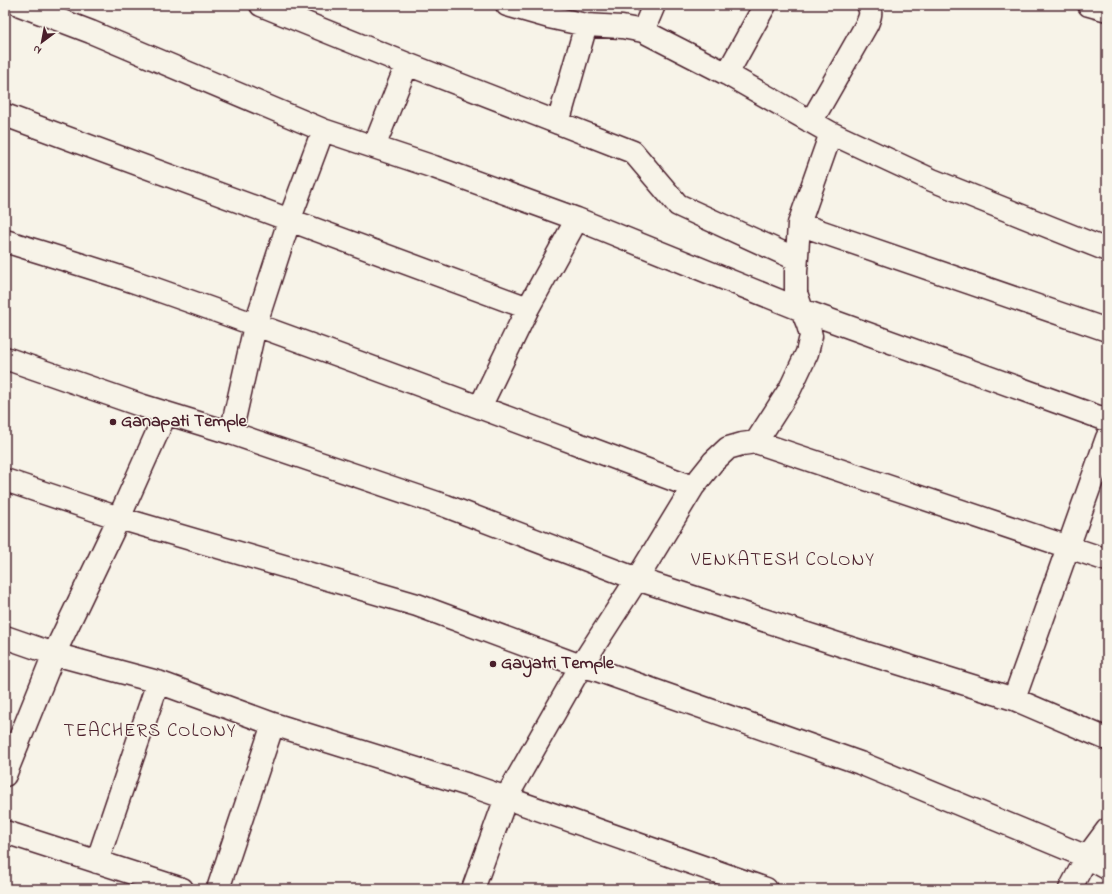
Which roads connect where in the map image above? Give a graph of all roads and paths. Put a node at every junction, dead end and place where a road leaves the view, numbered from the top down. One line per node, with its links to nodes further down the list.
1 (20, 5): 16 (street)
2 (261, 5): 11 (street)
3 (507, 5): 9 (street)
4 (654, 5): 10 (street)
5 (765, 5): 12 (street)
6 (868, 5): 14 (street)
7 (1089, 5): 8 (street)
8 (1107, 10)
9 (586, 25): 10 (street); 15 (street)
10 (643, 31): 12 (street)
11 (407, 64): 15 (street); 18 (street)
12 (727, 74): 14 (street)
13 (5, 116): 20 (street)
14 (811, 122): 17 (street)
15 (558, 123): 24 (street)
16 (323, 130): 18 (street); 20 (street)
17 (831, 133): 21 (street); 23 (street)
18 (374, 147): 19 (street)
19 (577, 219): 25 (street); 26 (street)
20 (289, 221): 25 (street); 27 (street)
21 (799, 224): 24 (street); 28 (street)
22 (5, 240): 27 (street)
23 (1107, 250)
24 (796, 259): 26 (street)
25 (528, 308): 30 (street)
26 (802, 310): 32 (street); 35 (street)
27 (256, 326): 30 (street); 33 (street)
28 (1107, 330)
29 (5, 358): 31 (street)
30 (480, 407): 37 (street)
31 (166, 413): 33 (street); 38 (street)
32 (1107, 420)
33 (231, 433): 41 (street)
34 (1107, 438): 39 (street)
35 (756, 442): 37 (street); 39 (street)
36 (5, 480): 38 (street)
37 (693, 487): 41 (street)
38 (119, 518): 43 (street); 44 (street)
39 (1068, 548): 40 (street); 46 (street)
40 (1107, 560)
41 (637, 579): 44 (street); 46 (street)
42 (5, 637): 43 (street)
43 (54, 654): 45 (street); 49 (street)
44 (581, 666): 50 (street); 53 (street)
45 (158, 682): 47 (street); 54 (street)
46 (1014, 699): 48 (street)
47 (273, 724): 50 (street); 58 (street)
48 (1107, 740)
49 (5, 776)
50 (506, 798): 59 (street); 60 (street)
51 (1107, 830): 53 (street)
52 (5, 832): 54 (street)
53 (1087, 857): 55 (street); 61 (street)
54 (97, 862): 56 (street)
55 (1107, 868)
56 (141, 882): 57 (street)
57 (182, 889)
58 (218, 889)
59 (473, 889)
60 (766, 889)
61 (1070, 889)

